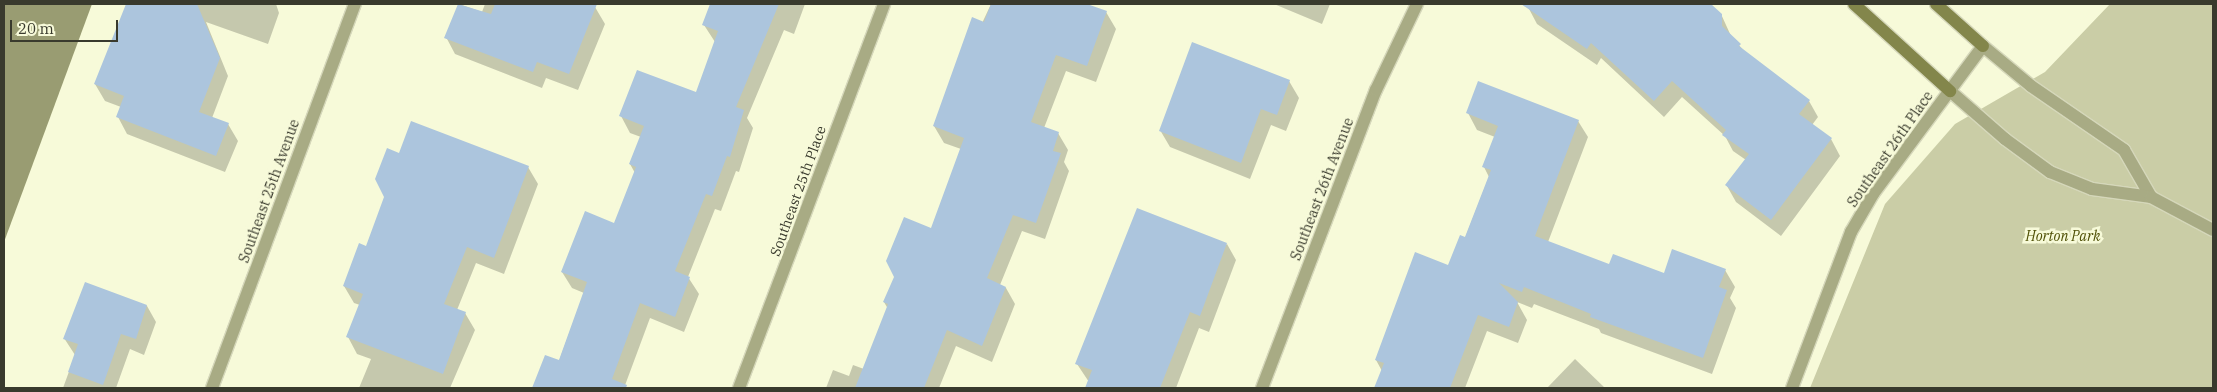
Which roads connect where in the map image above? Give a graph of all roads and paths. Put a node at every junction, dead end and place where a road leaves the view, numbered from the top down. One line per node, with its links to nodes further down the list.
1 (355, 4): 10 (street, Southeast 25th Avenue)
2 (884, 4): 11 (street, Southeast 25th Place)
3 (1417, 4): 12 (street, Southeast 26th Avenue)
4 (1854, 4): 7 (street)
5 (1936, 4): 6 (street)
6 (1983, 46): 7 (street, Southeast 26th Place); 8 (street)
7 (1950, 91): 8 (street); 13 (street, Southeast 26th Place)
8 (2151, 197): 9 (street)
9 (2213, 230)
10 (212, 388)
11 (739, 388)
12 (1262, 388)
13 (1792, 388)

